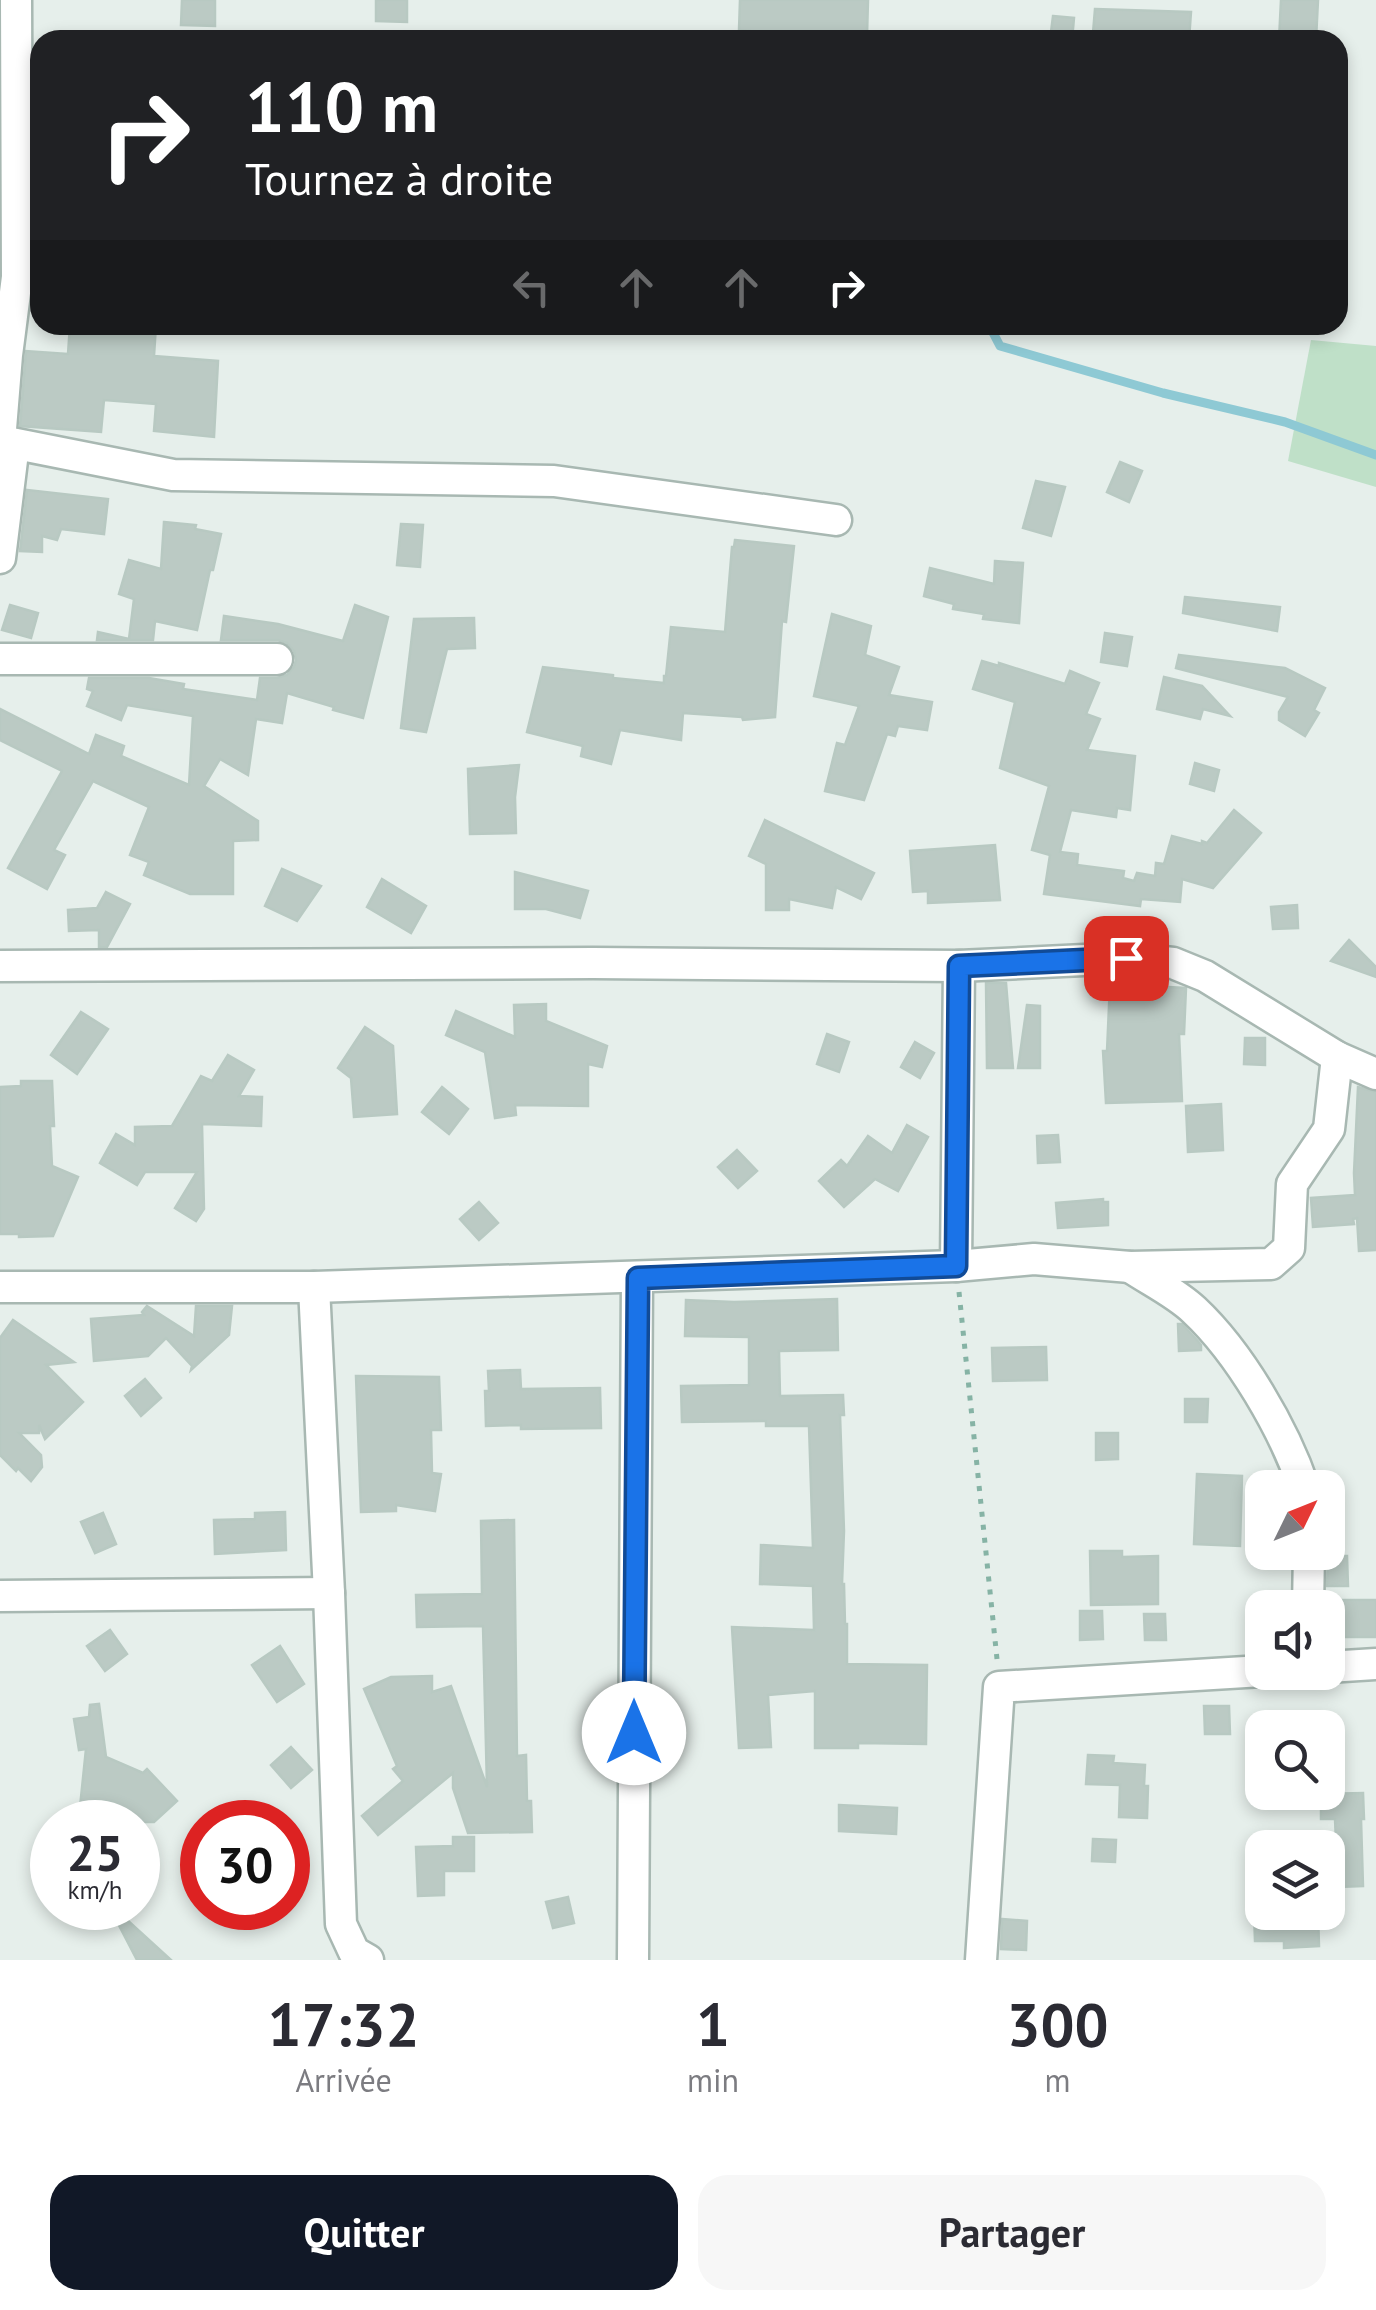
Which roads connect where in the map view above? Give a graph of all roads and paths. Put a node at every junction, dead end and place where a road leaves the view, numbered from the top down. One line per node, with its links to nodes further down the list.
1 (16, 0): 2 (street)
2 (5, 442): 3 (street); 4 (street)
3 (836, 520)
4 (0, 558)
5 (0, 659): 6 (street)
6 (277, 659)
7 (0, 966): 8 (street)
8 (959, 966): 9 (street); 11 (street)
9 (1337, 1057): 10 (street); 12 (street)
10 (1376, 1074)
11 (956, 1266): 12 (street); 13 (street); 22 (path)
12 (1130, 1267): 16 (street)
13 (638, 1278): 15 (street); 24 (street)
14 (0, 1287): 15 (street)
15 (314, 1287): 17 (street)
16 (1298, 1470)
17 (329, 1592): 18 (street); 23 (street)
18 (0, 1596)
19 (1376, 1664): 20 (street)
20 (1345, 1666)
21 (1245, 1672): 22 (street)
22 (1000, 1687): 25 (street)
23 (368, 1960)
24 (632, 1960)
25 (981, 1960)

